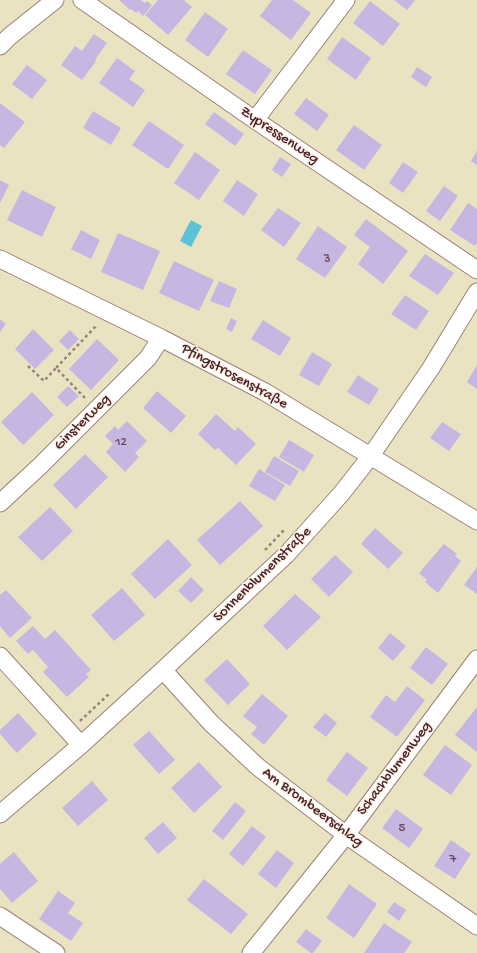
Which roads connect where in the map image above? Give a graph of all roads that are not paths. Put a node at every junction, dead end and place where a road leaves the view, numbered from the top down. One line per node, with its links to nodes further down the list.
1 (55, 0): 4 (street)
2 (82, 0): 5 (street, Zypressenweg)
3 (346, 0): 5 (street)
4 (3, 37)
5 (255, 120): 7 (street, Zypressenweg)
6 (0, 259): 9 (street, Pfingstrosenstraße)
7 (477, 270)
8 (477, 292): 10 (street, Sonnenblumenstraße)
9 (161, 338): 10 (street, Pfingstrosenstraße); 11 (street, Ginsterweg)
10 (370, 457): 12 (street, Pfingstrosenstraße); 16 (street, Sonnenblumenstraße)
11 (0, 503)
12 (469, 510): 13 (street, Pfingstrosenstraße)
13 (477, 521)
14 (0, 656): 17 (street)
15 (477, 659): 19 (street, Schachblumenweg)
16 (163, 670): 17 (street, Sonnenblumenstraße); 19 (street, Am Brombeerschlag)
17 (81, 745): 18 (street, Sonnenblumenstraße)
18 (0, 814)
19 (346, 835): 21 (street, Am Brombeerschlag); 23 (street, Schachblumenweg)
20 (0, 916): 22 (street)
21 (477, 926)
22 (56, 953)
23 (251, 953)

